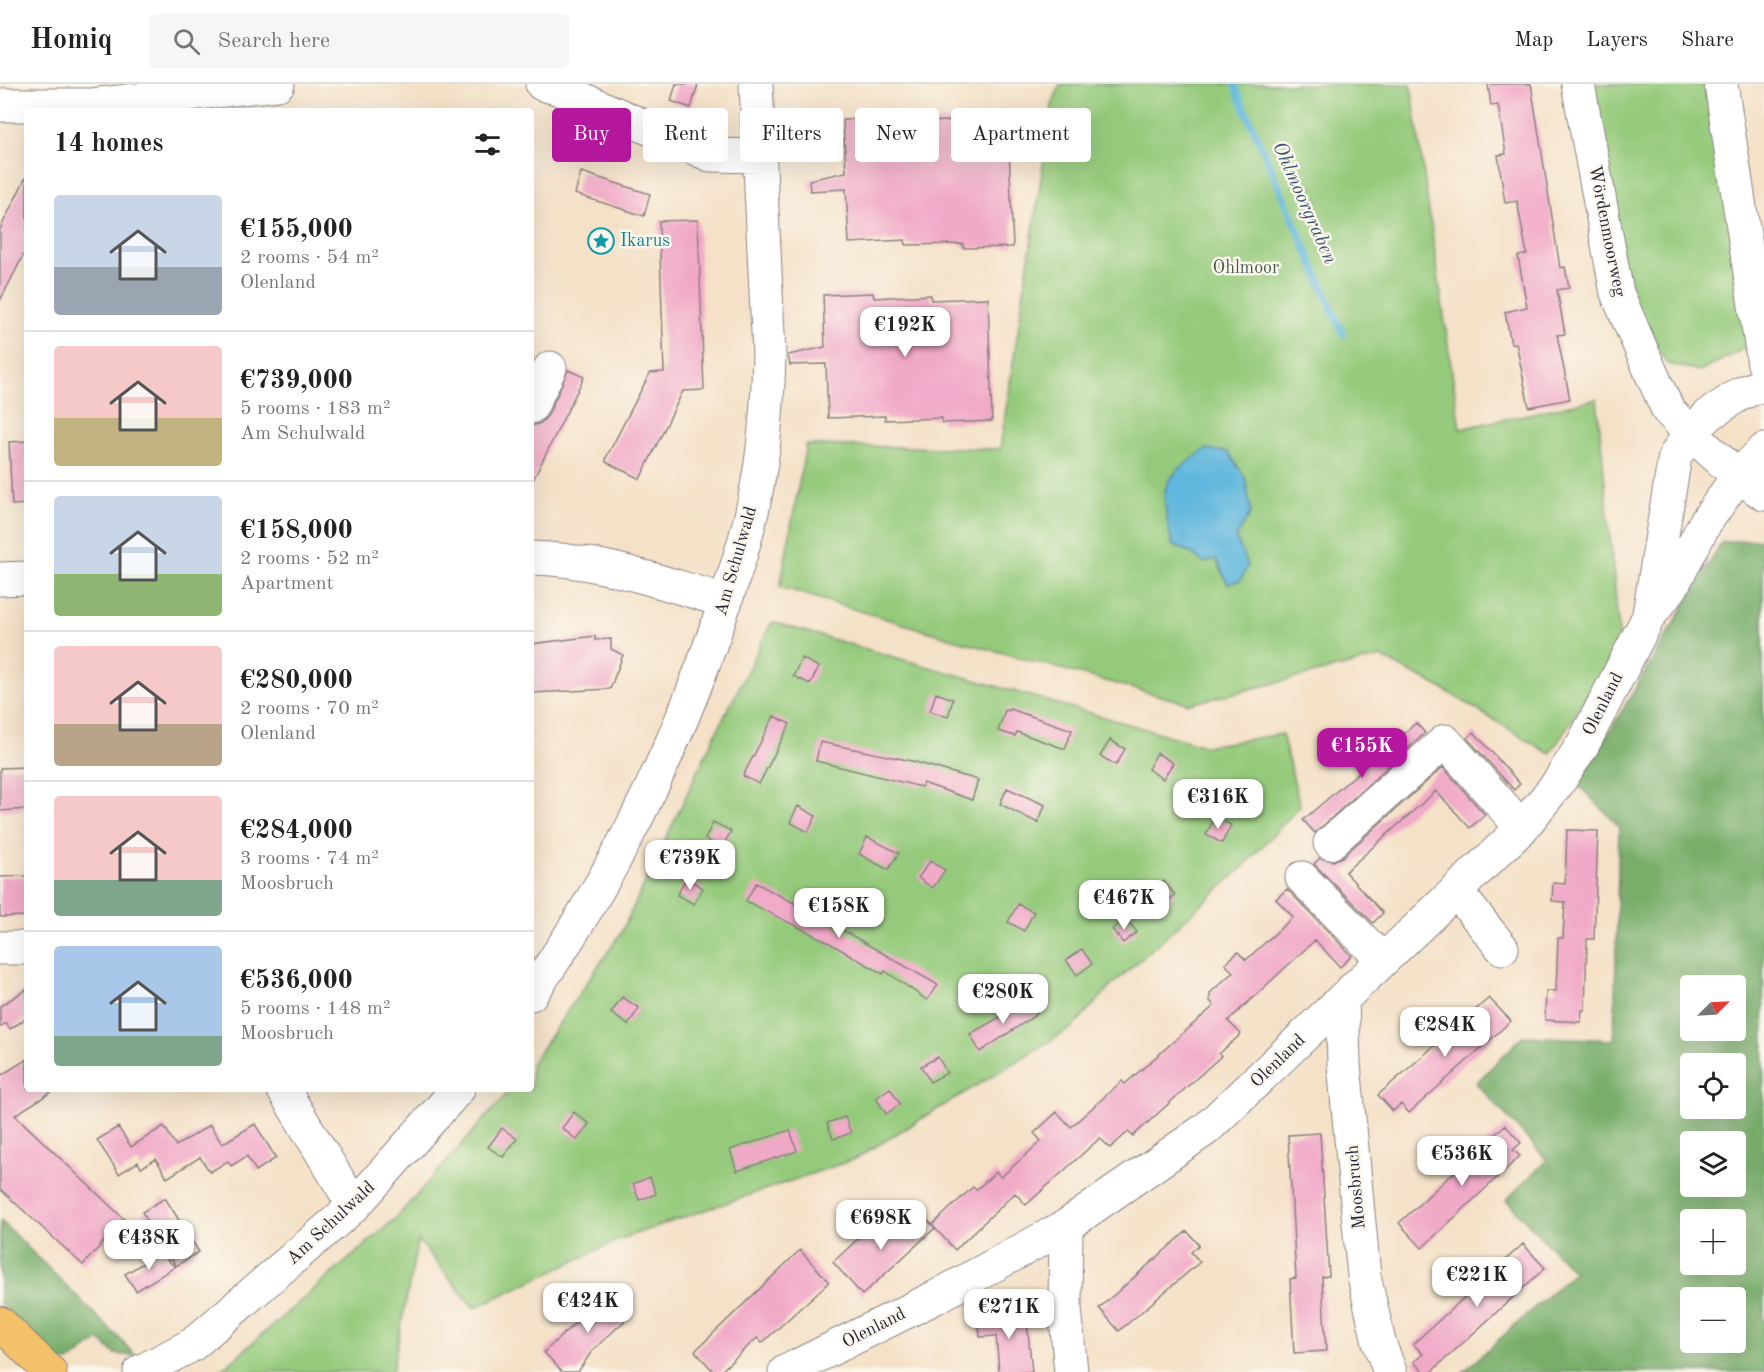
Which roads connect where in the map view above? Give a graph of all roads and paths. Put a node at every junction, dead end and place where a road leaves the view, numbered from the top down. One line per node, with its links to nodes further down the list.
1 (278, 84): 6 (street)
2 (542, 84): 8 (street)
3 (756, 84): 7 (street, Am Schulwald)
4 (1578, 84): 14 (street, Wördenmoorweg)
5 (1721, 84): 10 (street)
6 (0, 105)
7 (757, 108)
8 (740, 156)
9 (760, 162): 20 (street, Am Schulwald)
10 (1764, 364)
11 (550, 368): 13 (street)
12 (1764, 384): 14 (street, Olenland)
13 (534, 400)
14 (1690, 433): 16 (street, Wördenmoorweg); 21 (street, Olenland)
15 (1763, 451): 16 (street, Olenland)
16 (1751, 485): 21 (street, Olenland)
17 (534, 558): 20 (street)
18 (24, 578): 19 (street)
19 (0, 579)
20 (726, 601): 30 (street, Am Schulwald)
21 (1649, 616): 22 (street, Olenland)
22 (1522, 828): 23 (street); 25 (street, Olenland)
23 (1330, 843)
24 (1302, 878): 29 (street)
25 (1456, 891): 28 (street); 29 (street, Olenland)
26 (0, 948): 27 (street)
27 (24, 948)
28 (1502, 948)
29 (1382, 959): 31 (street, Olenland)
30 (534, 990)
31 (1342, 999): 35 (street, Olenland); 43 (street, Moosbruch)
32 (284, 1092): 34 (street)
33 (455, 1092): 34 (street, Am Schulwald)
34 (354, 1206): 37 (street, Am Schulwald)
35 (1066, 1226): 41 (street, Olenland); 42 (street)
36 (0, 1323): 38 (main road)
37 (192, 1345): 39 (street, Am Schulwald); 40 (street, Am Schulwald)
38 (50, 1372)
39 (140, 1372)
40 (175, 1372)
41 (785, 1372)
42 (1071, 1372)
43 (1390, 1372)

